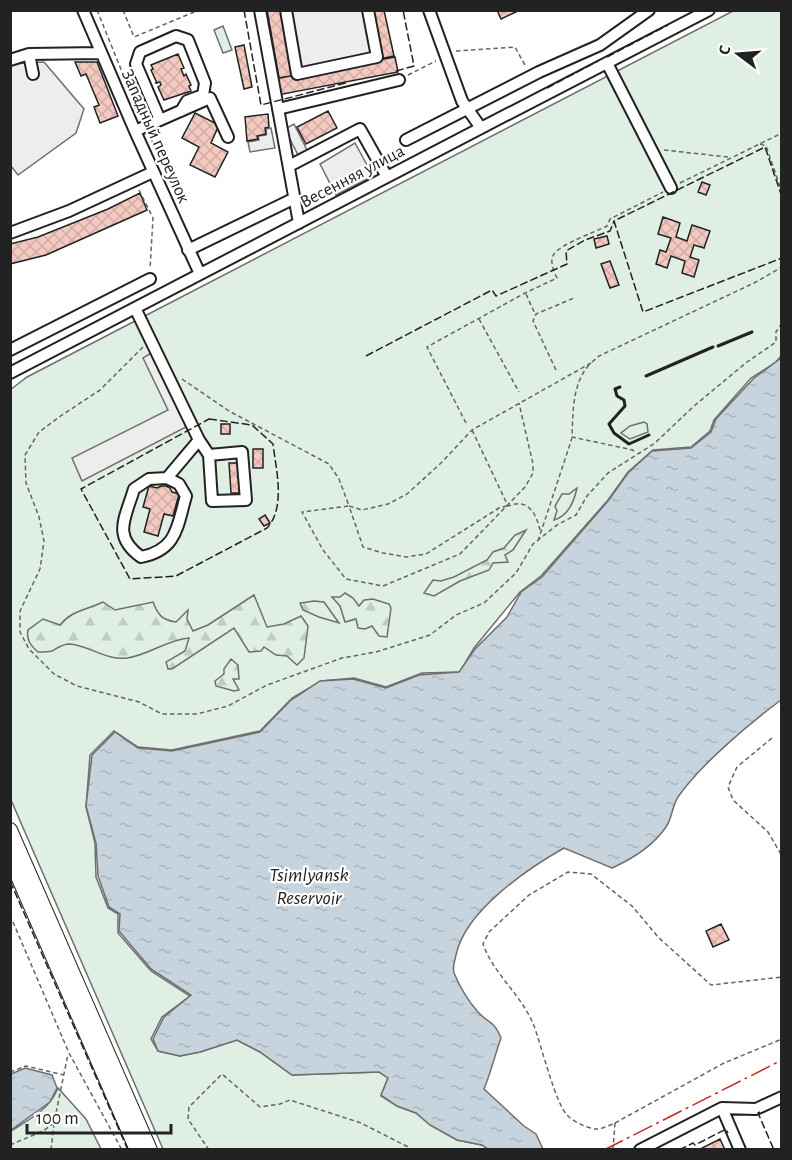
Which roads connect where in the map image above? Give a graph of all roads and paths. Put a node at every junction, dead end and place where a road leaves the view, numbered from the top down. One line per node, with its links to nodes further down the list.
1 (83, 10): 11 (street, Западный переулок)
2 (98, 10): 19 (path)
3 (123, 10): 4 (path)
4 (199, 10)
5 (260, 10): 21 (street)
6 (286, 10): 7 (street)
7 (368, 10)
8 (650, 10): 17 (street)
9 (709, 10): 15 (street, Весенняя улица)
10 (433, 12): 13 (street)
11 (101, 53): 12 (street); 25 (street, Западный переулок)
12 (29, 54): 14 (street); 16 (street)
13 (446, 56): 17 (path); 18 (path); 20 (street)
14 (10, 60)
15 (607, 63): 24 (street, Весенняя улица); 30 (street)
16 (33, 74)
17 (531, 76): 20 (street)
18 (399, 80): 21 (street)
19 (136, 106)
20 (467, 108): 24 (street); 28 (street)
21 (278, 109): 32 (street)
22 (181, 111): 23 (street); 23 (street); 27 (street)
23 (160, 120): 25 (street)
24 (481, 128): 34 (street, Весенняя улица)
25 (140, 129): 33 (street, Западный переулок); 38 (path)
26 (782, 133): 29 (path)
27 (228, 137)
28 (406, 140): 34 (path)
29 (759, 143): 31 (path); 37 (path)
30 (651, 149): 31 (path); 36 (street)
31 (729, 157): 36 (path)
32 (289, 166): 34 (street); 39 (street)
33 (153, 172): 35 (street); 42 (street, Западный переулок)
34 (390, 175): 40 (street, Весенняя улица)
35 (135, 181): 41 (street); 45 (path)
36 (671, 188): 46 (path)
37 (782, 192)
38 (180, 198)
39 (295, 198): 40 (street); 42 (street)
40 (299, 223): 44 (street, Весенняя улица)
41 (10, 233)
42 (188, 250): 44 (street, Западный переулок)
43 (782, 267): 56 (path)
44 (200, 274): 48 (street, Весенняя улица)
45 (150, 279): 50 (street)
46 (525, 292): 49 (path); 51 (path)
47 (574, 298): 49 (path)
48 (135, 308): 53 (street, Весенняя улица); 54 (street)
49 (536, 314): 57 (path)
50 (75, 317): 53 (street); 55 (street)
51 (478, 318): 60 (path); 62 (path)
52 (782, 323): 66 (path)
53 (84, 335): 58 (street, Весенняя улица)
54 (150, 340): 59 (street); 72 (path)
55 (10, 350)
56 (591, 363): 61 (path); 64 (path)
57 (556, 370)
58 (10, 374)
59 (167, 374): 65 (street); 69 (path)
60 (519, 392)
61 (519, 404): 63 (path); 70 (path)
62 (466, 423)
63 (472, 430): 69 (path); 70 (path)
64 (572, 437): 66 (path); 71 (path)
65 (199, 440): 67 (street); 68 (street)
66 (636, 454): 72 (path)
67 (209, 455): 67 (street)
68 (167, 478): 68 (street)
69 (349, 506): 70 (path); 70 (path)
70 (508, 506): 71 (path)
71 (540, 530): 72 (path)
72 (538, 541)
73 (772, 738): 75 (path)
74 (10, 830): 91 (main road)
75 (782, 856)
76 (10, 858): 90 (main road)
77 (10, 915): 80 (path)
78 (782, 977): 86 (path)
79 (782, 1039): 86 (path)
80 (69, 1053): 82 (path); 89 (path)
81 (10, 1072): 82 (path)
82 (64, 1076): 85 (path)
83 (782, 1096): 84 (street)
84 (722, 1108): 95 (street); 96 (street)
85 (54, 1123): 87 (path); 88 (path)
86 (615, 1123): 94 (path)
87 (10, 1145)
88 (51, 1149)
89 (122, 1149)
90 (137, 1149)
91 (150, 1149)
92 (209, 1149): 93 (path)
93 (414, 1149)
94 (613, 1149)
95 (640, 1149)
96 (740, 1149)

